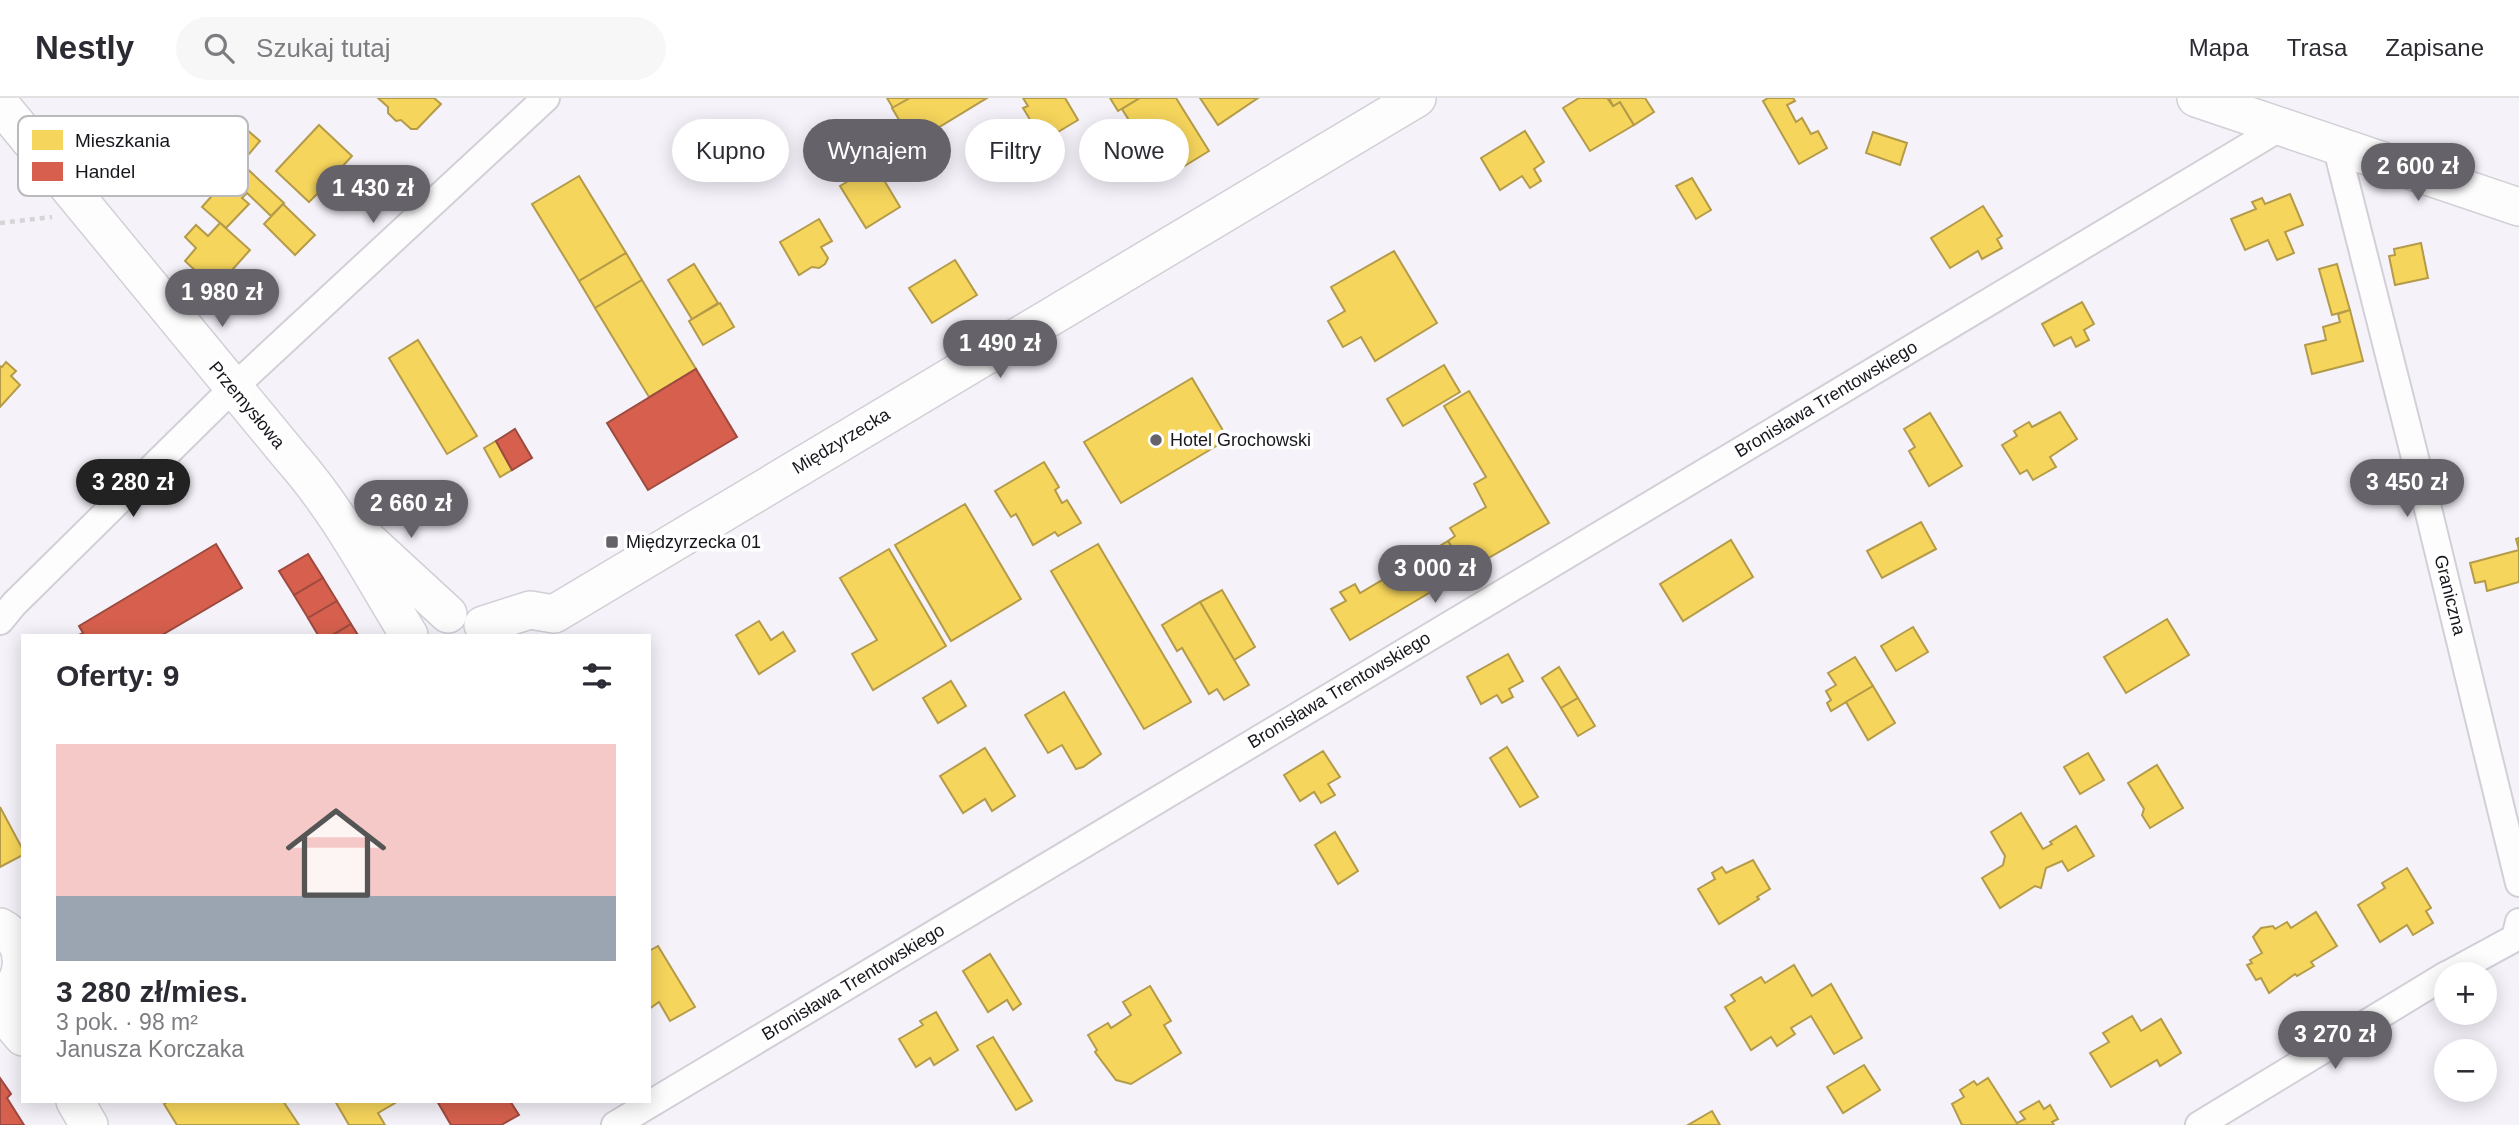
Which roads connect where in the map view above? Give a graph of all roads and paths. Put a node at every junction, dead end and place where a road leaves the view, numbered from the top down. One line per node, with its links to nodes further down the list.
1 (546, 98): 12 (street)
2 (1417, 98): 16 (street, Międzyrzecka)
3 (2196, 98): 6 (street)
4 (0, 104): 5 (street, Przemysłowa)
5 (18, 126)
6 (2281, 127): 7 (street); 31 (street, Bronisława Trentowskiego)
7 (2336, 145): 9 (street); 20 (street, Graniczna)
8 (75, 196): 12 (street, Przemysłowa)
9 (2519, 207)
10 (64, 216): 11 (path)
11 (0, 223)
12 (233, 388): 13 (street, Przemysłowa); 15 (street)
13 (334, 510): 14 (street, Przemysłowa); 18 (street, Przemysłowa)
14 (448, 614): 17 (street); 19 (street)
15 (0, 621)
16 (550, 625): 17 (street, Międzyrzecka)
17 (487, 630)
18 (409, 634)
19 (411, 634)
20 (2519, 883)
21 (21, 912): 22 (street)
22 (0, 924): 25 (street)
23 (2517, 930): 24 (street)
24 (2467, 962)
25 (17, 980)
26 (2434, 983): 32 (street)
27 (0, 1010): 28 (street)
28 (21, 1035)
29 (76, 1103): 30 (street)
30 (89, 1125)
31 (615, 1125)
32 (2199, 1125)

